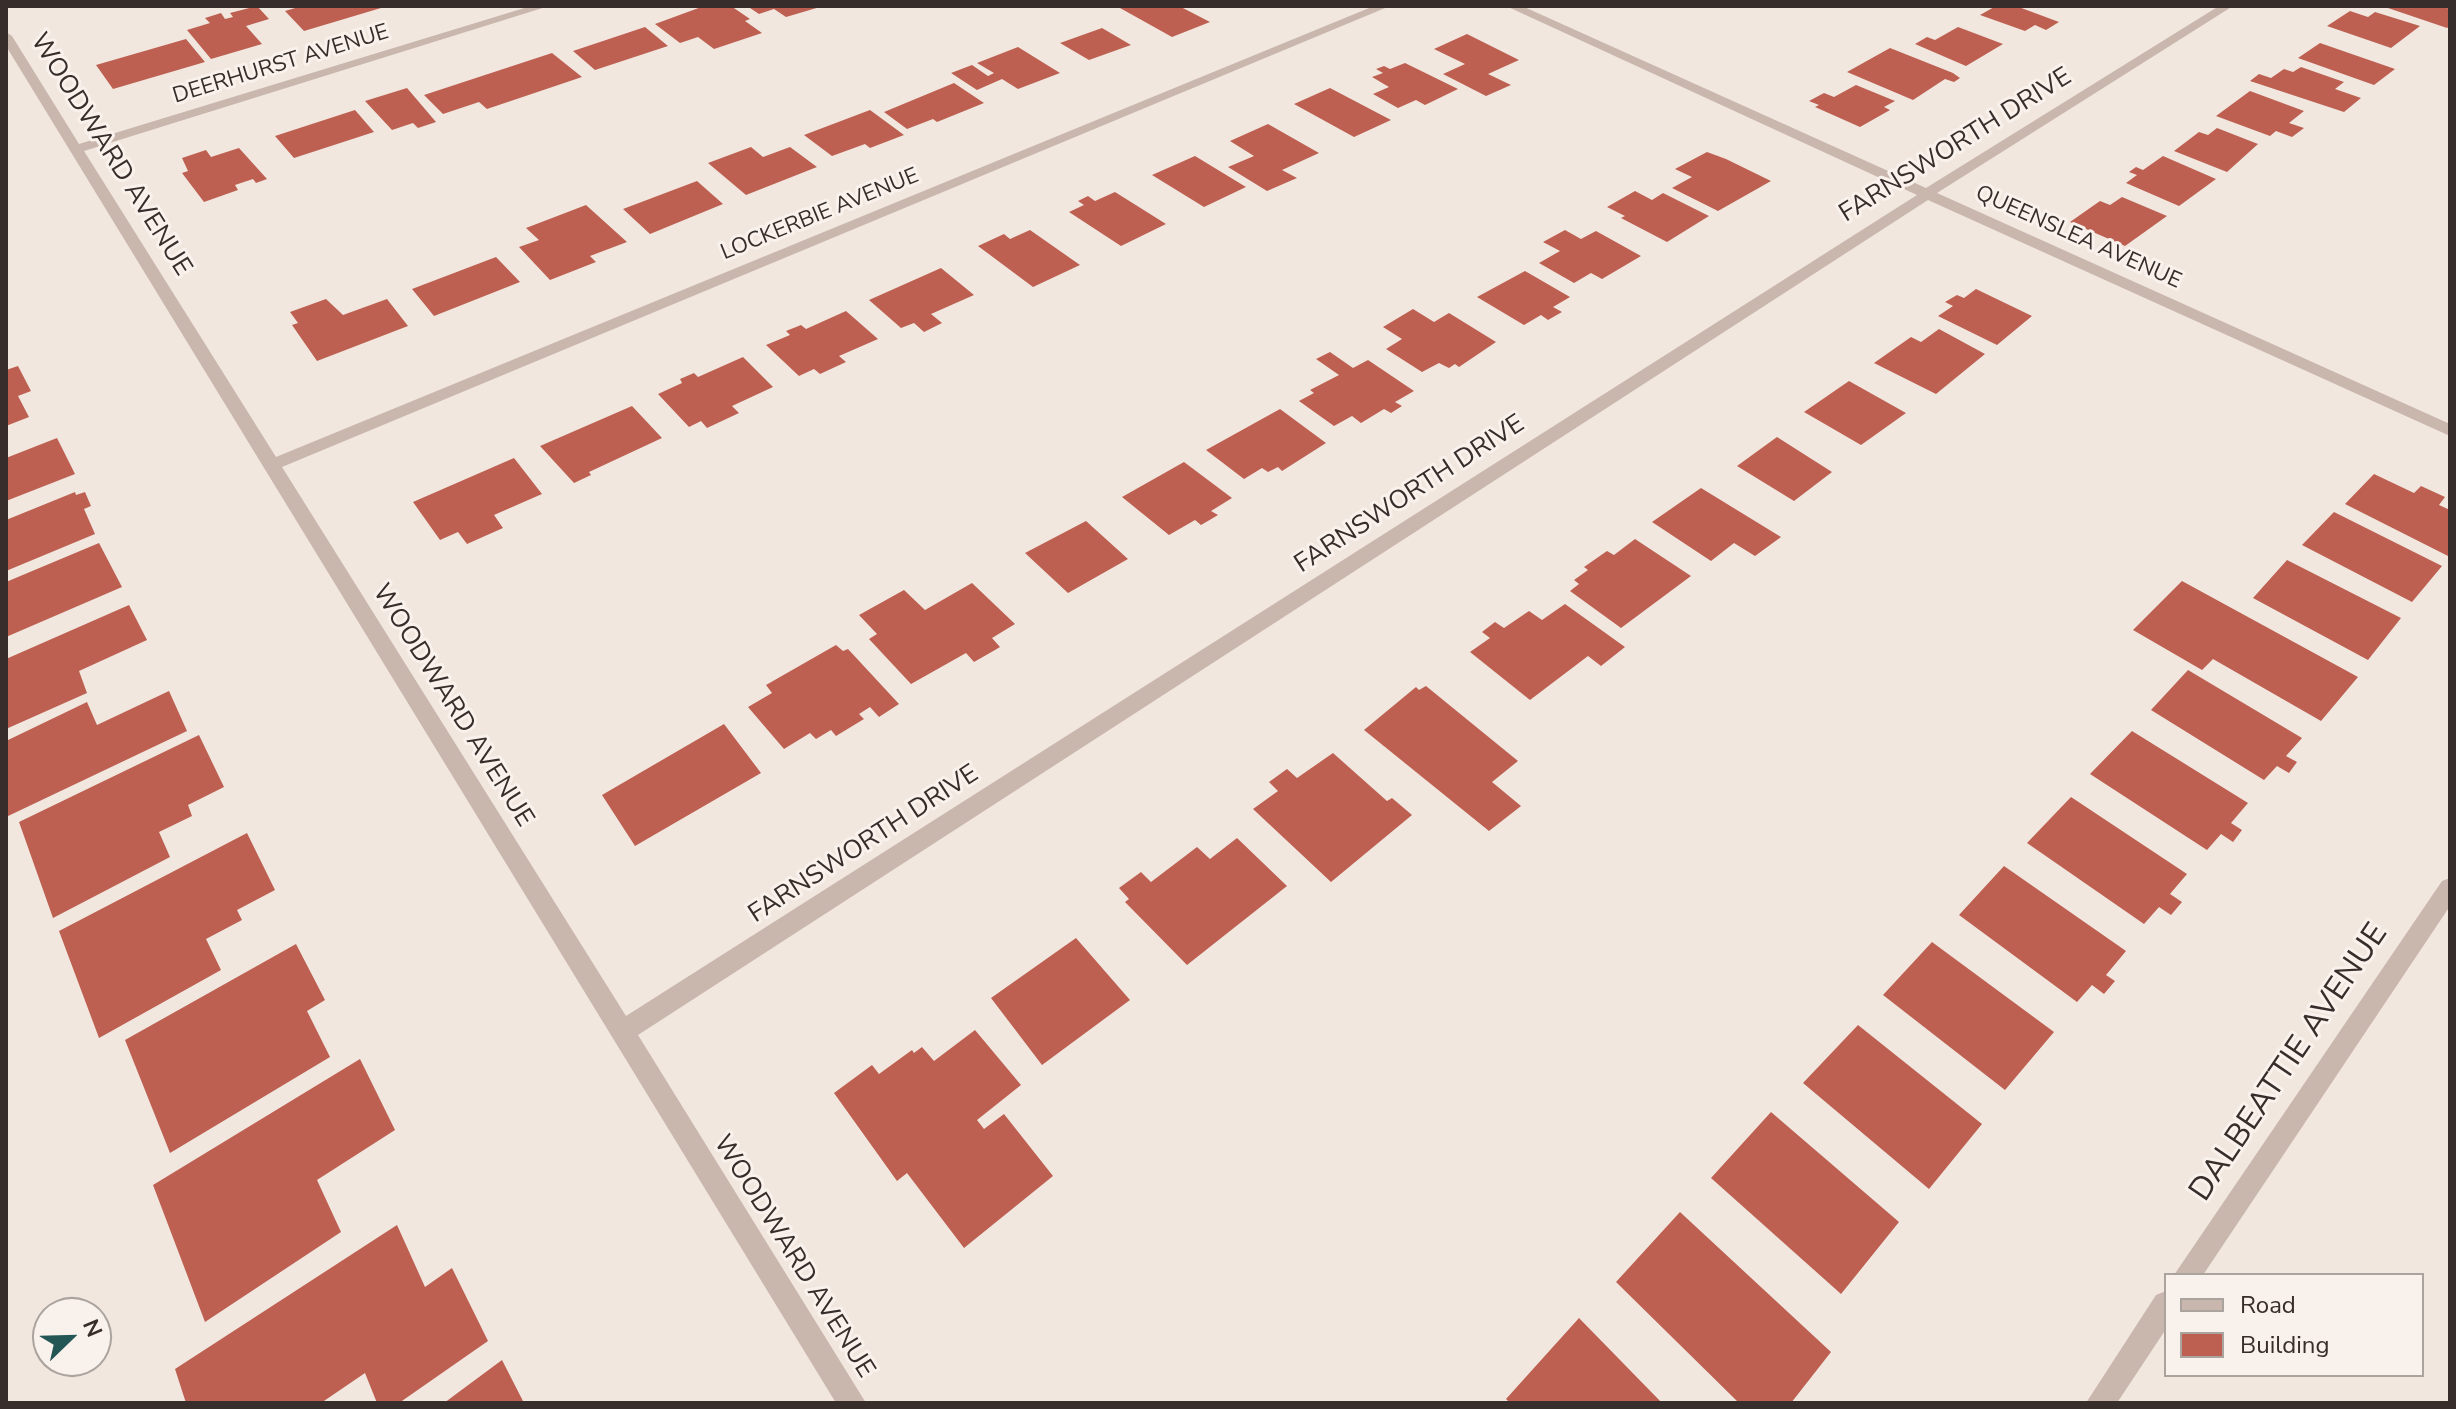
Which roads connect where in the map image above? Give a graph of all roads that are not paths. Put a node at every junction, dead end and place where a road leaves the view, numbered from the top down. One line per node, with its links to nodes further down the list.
1 (543, 6): 6 (street, DEERHURST AVENUE)
2 (1384, 6): 9 (street, LOCKERBIE AVENUE)
3 (1512, 6): 7 (street, QUEENSLEA AVENUE)
4 (2227, 6): 7 (street, FARNSWORTH DRIVE)
5 (6, 36): 6 (street, WOODWARD AVENUE)
6 (76, 149): 9 (street, WOODWARD AVENUE)
7 (1927, 194): 8 (street, QUEENSLEA AVENUE); 11 (street, FARNSWORTH DRIVE)
8 (2450, 431)
9 (272, 465): 11 (street, WOODWARD AVENUE)
10 (2450, 888): 12 (street, DALBEATTIE AVENUE)
11 (623, 1031): 14 (street, WOODWARD AVENUE)
12 (2188, 1273)
13 (2164, 1308): 15 (street)
14 (852, 1403)
15 (2100, 1403)

